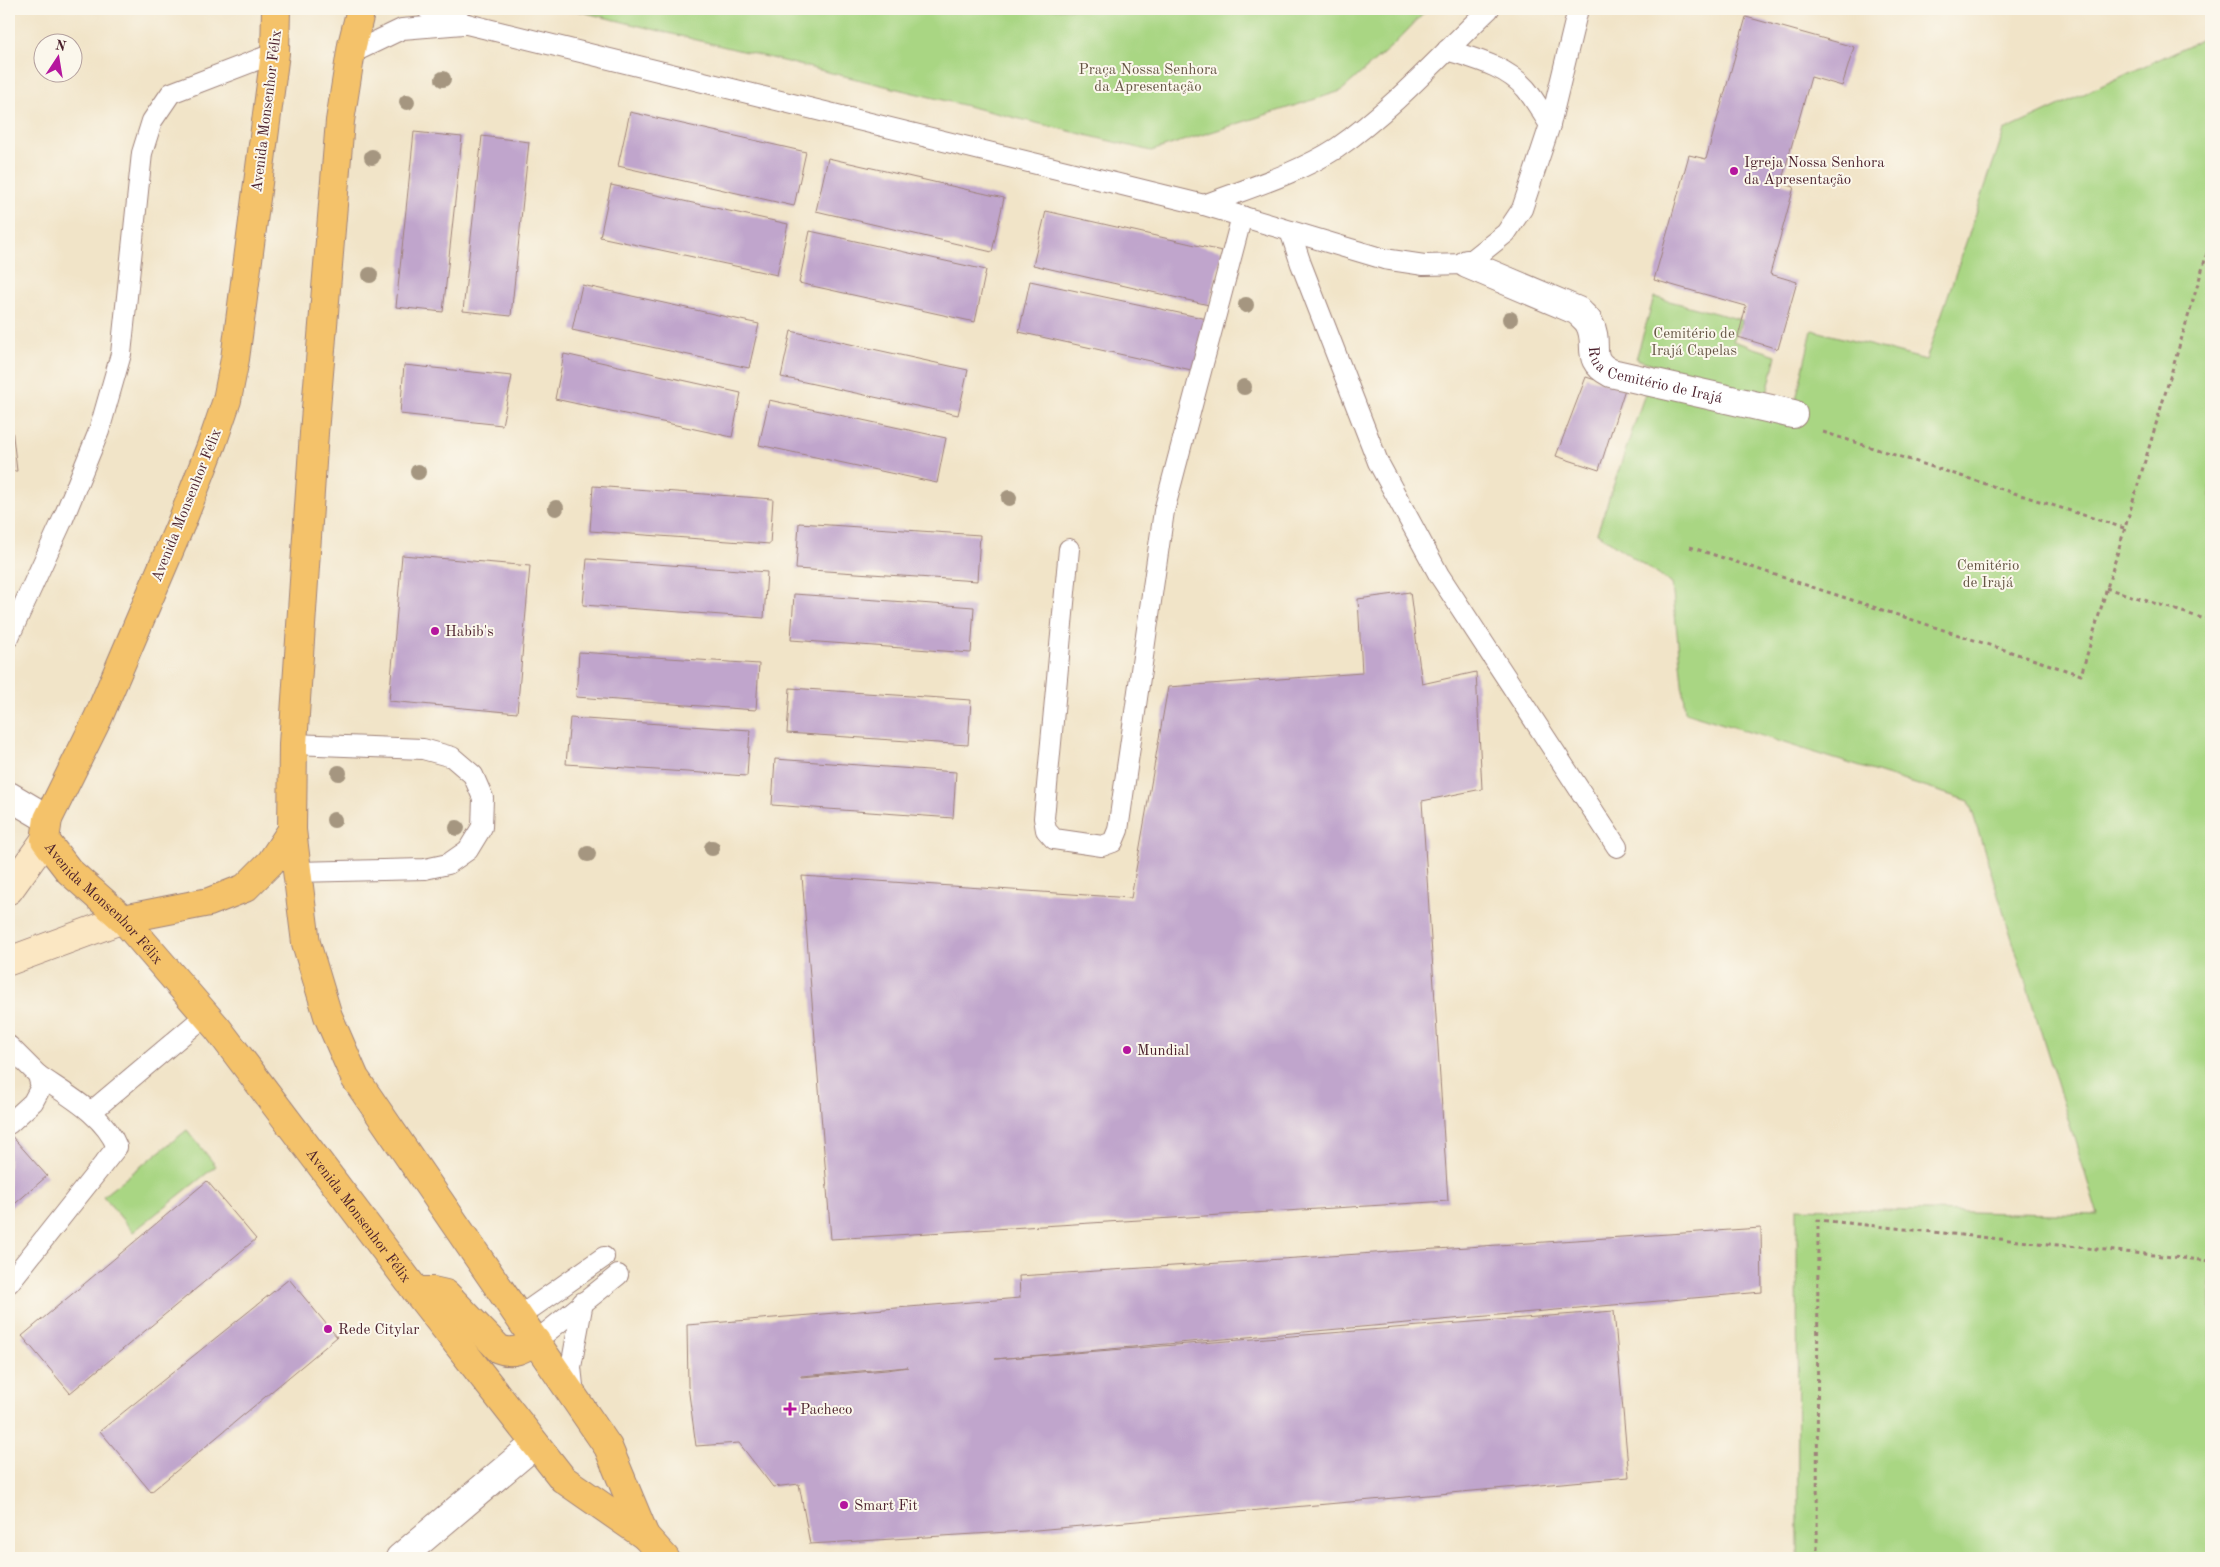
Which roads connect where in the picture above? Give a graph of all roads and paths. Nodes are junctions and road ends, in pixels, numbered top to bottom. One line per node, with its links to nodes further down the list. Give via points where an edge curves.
1 (276, 9): 9 (main road, Avenida Monsenhor Félix)
2 (361, 9): 8 (main road, Avenida Monsenhor Félix)
3 (427, 9): 6 (lane)
4 (1489, 9): 7 (lane)
5 (1578, 9): 10 (lane)
6 (467, 24): 8 (lane, via 402,29); 11 (lane)
7 (1447, 50): 10 (lane, via 1510,74 1526,89); 11 (lane, via 1381,113 1336,148 1290,173)
8 (352, 52): 23 (main road, Avenida Monsenhor Félix, via 339,131)
9 (275, 53): 22 (lane, via 171,93 152,121 142,153 121,354 99,431); 25 (main road, Avenida Monsenhor Félix, via 227,400 182,521 102,709)
10 (1550, 125): 15 (lane, via 1522,209 1506,233)
11 (1204, 205): 12 (lane)
12 (1242, 216): 13 (lane); 19 (lane, via 1164,510 1118,830 1113,842 1102,846 1054,839 1046,830 1044,818)
13 (1290, 231): 15 (lane, via 1384,259 1424,265); 27 (lane, via 1378,462 1439,575)
14 (2211, 240): 17 (path)
15 (1467, 264): 16 (street, Rua Cemitério de Irajá, via 1578,311 1589,323 1593,335 1594,360 1611,373)
16 (1793, 414): 17 (path, via 1816,430)
17 (2124, 528): 20 (path)
18 (1690, 547): 20 (path, via 2081,675)
19 (1069, 549)
20 (2106, 588): 21 (path)
21 (2211, 621)
22 (9, 637)
23 (293, 744): 26 (main road, Avenida Monsenhor Félix); 28 (lane, via 423,749 452,756 473,775 483,798 482,827 468,850 448,864 425,869)
24 (9, 796): 25 (street)
25 (46, 830): 29 (main road); 30 (main road, Avenida Monsenhor Félix, via 69,870)
26 (292, 830): 28 (main road, Avenida Monsenhor Félix); 30 (main road, via 271,862 245,888 209,902)
27 (1617, 847)
28 (296, 872): 43 (main road, Avenida Monsenhor Félix, via 306,943 328,1016 355,1078)
29 (9, 890)
30 (122, 919): 31 (main road); 32 (main road, Avenida Monsenhor Félix)
31 (9, 962)
32 (206, 1015): 35 (lane); 41 (main road, Avenida Monsenhor Félix)
33 (9, 1046): 34 (lane)
34 (38, 1074): 35 (lane); 36 (lane, via 41,1088 33,1102)
35 (91, 1112): 40 (lane, via 117,1147)
36 (9, 1124)
37 (604, 1257): 43 (lane)
38 (2211, 1261): 50 (path, via 1818,1220)
39 (618, 1276): 42 (lane)
40 (9, 1283)
41 (416, 1291): 44 (main road, via 446,1294 499,1349 508,1353); 46 (main road, Avenida Monsenhor Félix)
42 (583, 1302): 44 (lane); 45 (lane, via 571,1367)
43 (520, 1316): 44 (main road, Avenida Monsenhor Félix)
44 (536, 1341): 45 (main road, Avenida Monsenhor Félix)
45 (574, 1395): 47 (main road, Avenida Monsenhor Félix, via 608,1447)
46 (535, 1444): 47 (main road, Avenida Monsenhor Félix, via 563,1479); 48 (street)
47 (645, 1536): 49 (main road, Avenida Monsenhor Félix)
48 (400, 1558)
49 (665, 1558)
50 (1817, 1558)

